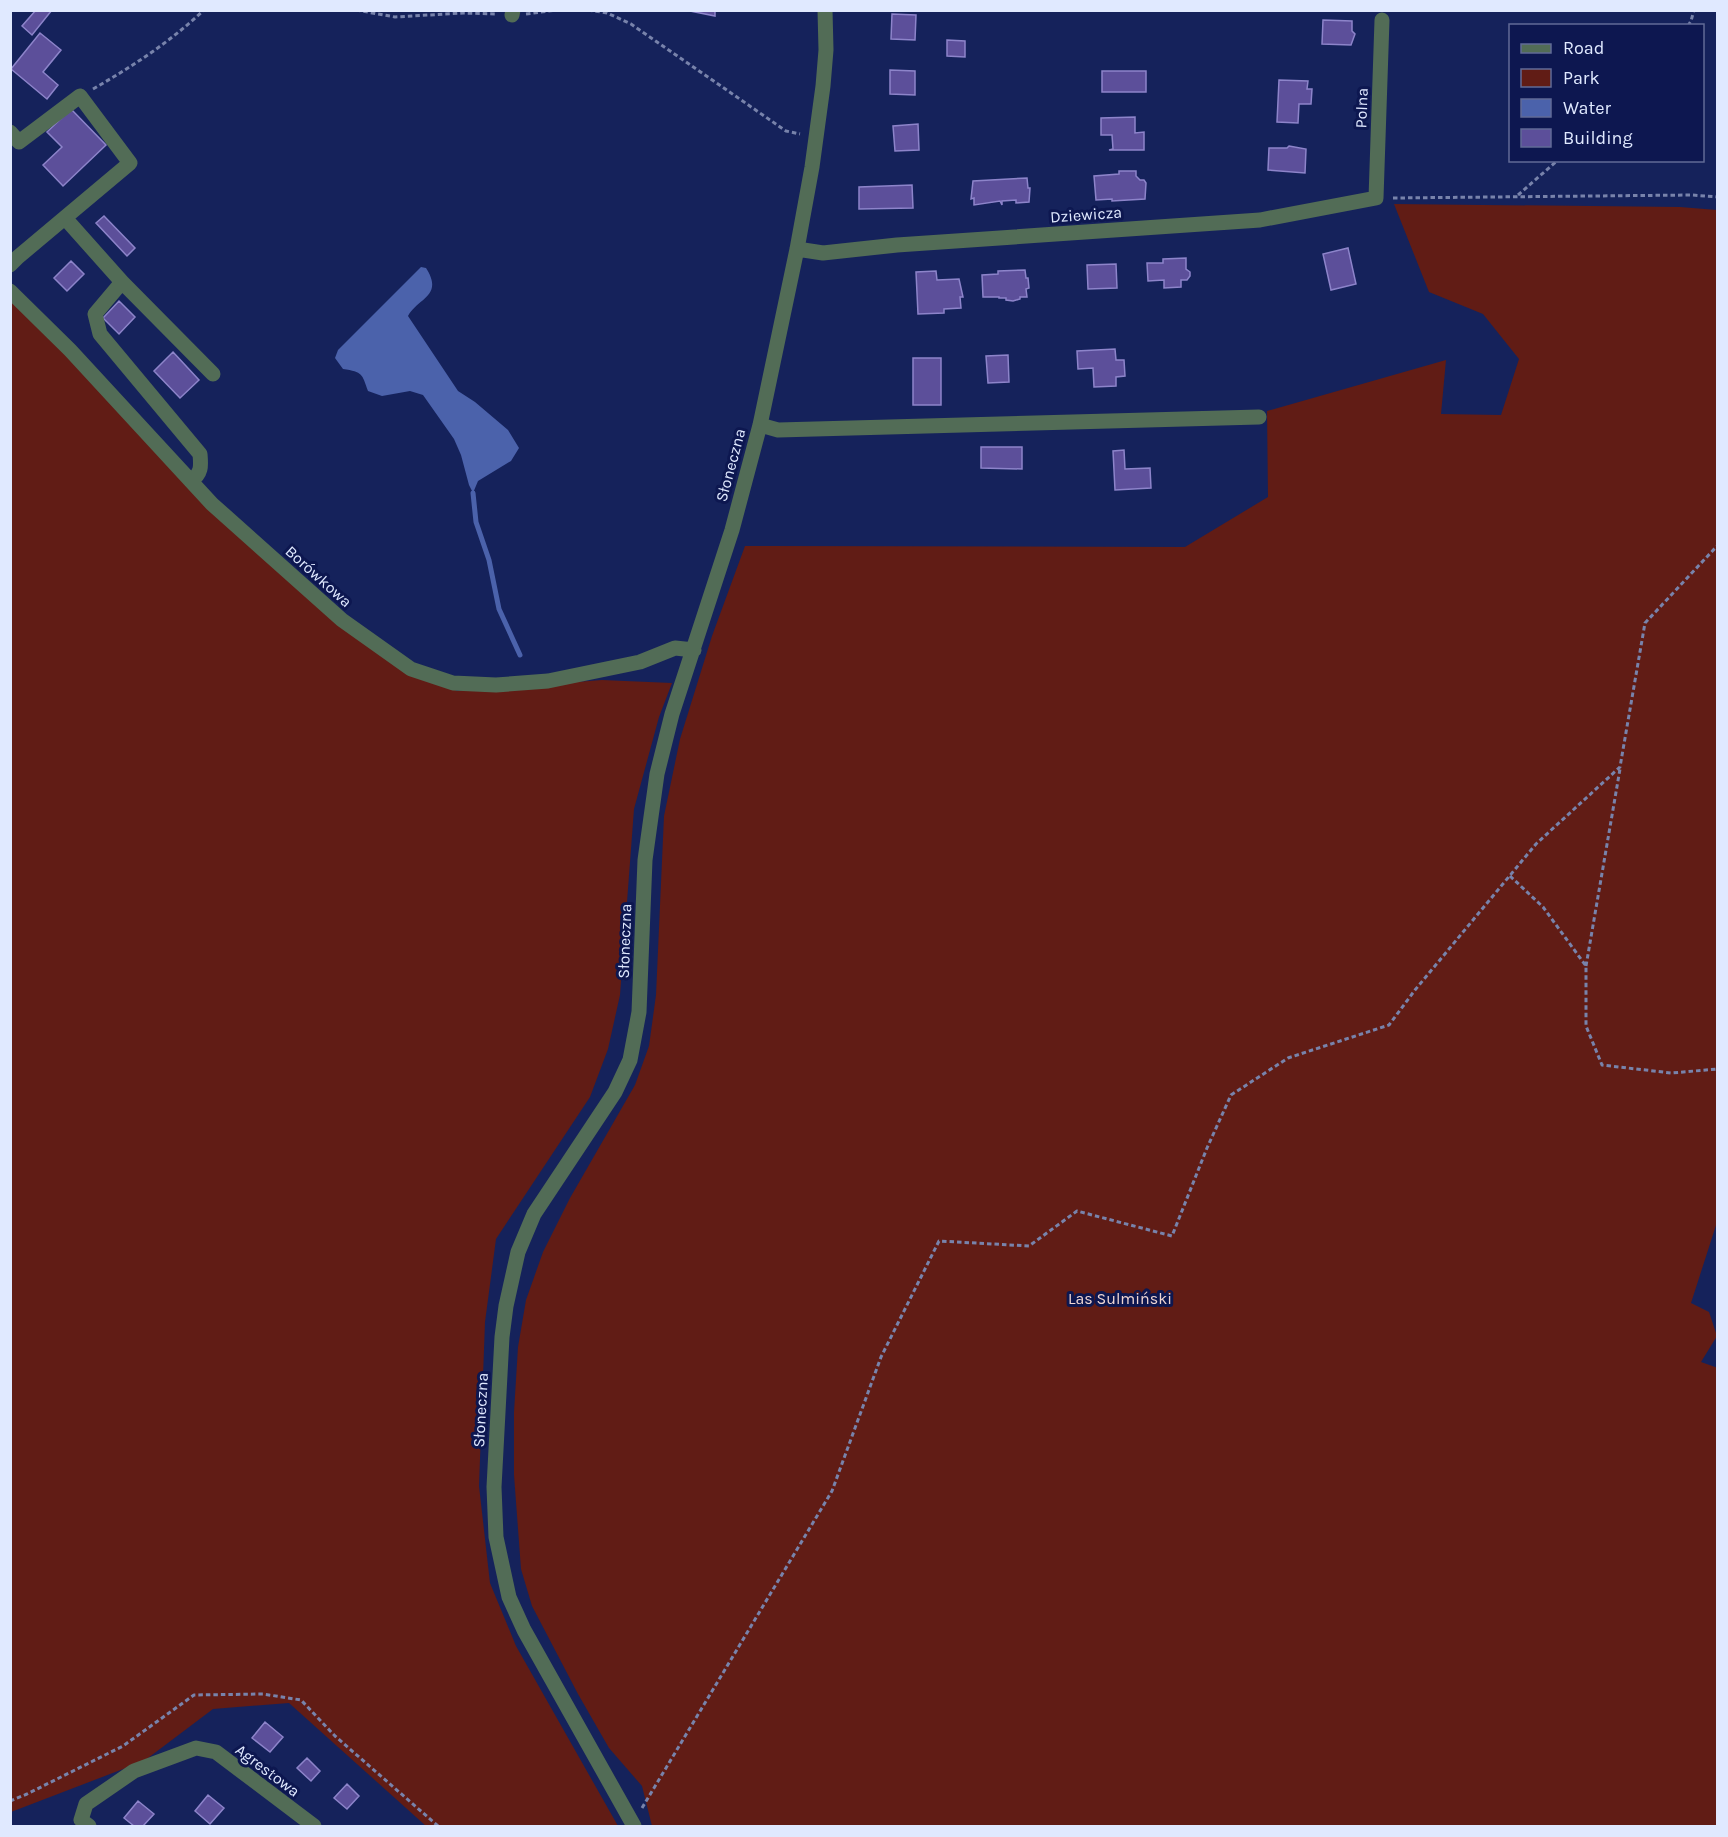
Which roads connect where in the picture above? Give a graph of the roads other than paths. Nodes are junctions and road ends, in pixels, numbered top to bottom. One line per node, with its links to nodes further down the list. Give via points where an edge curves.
1 (825, 10): 6 (street, Słoneczna, via 826,50 817,138)
2 (1383, 20): 4 (street, Polna)
3 (10, 132): 5 (street, via 19,142 80,96 130,163)
4 (1376, 198): 6 (street, Dziewicza, via 1260,220 823,253)
5 (64, 218): 7 (street); 8 (street)
6 (797, 249): 12 (street, Słoneczna)
7 (10, 265)
8 (122, 282): 10 (street); 13 (street, via 95,314 100,334 200,454 201,467)
9 (10, 291): 13 (street, Borówkowa)
10 (213, 374)
11 (1259, 417): 12 (street, via 778,430)
12 (760, 425): 14 (street, Słoneczna)
13 (191, 481): 14 (street, Borówkowa, via 342,620 411,669 453,683 496,685 548,681 640,662 675,648)
14 (694, 650): 16 (street, Słoneczna, via 657,774 645,860 634,1046 615,1092 534,1214 518,1252 506,1306 494,1487 496,1537 509,1597)
15 (85, 1823): 17 (street, Agrestowa, via 86,1804 134,1771 196,1748 216,1752)
16 (634, 1825)
17 (314, 1827)

